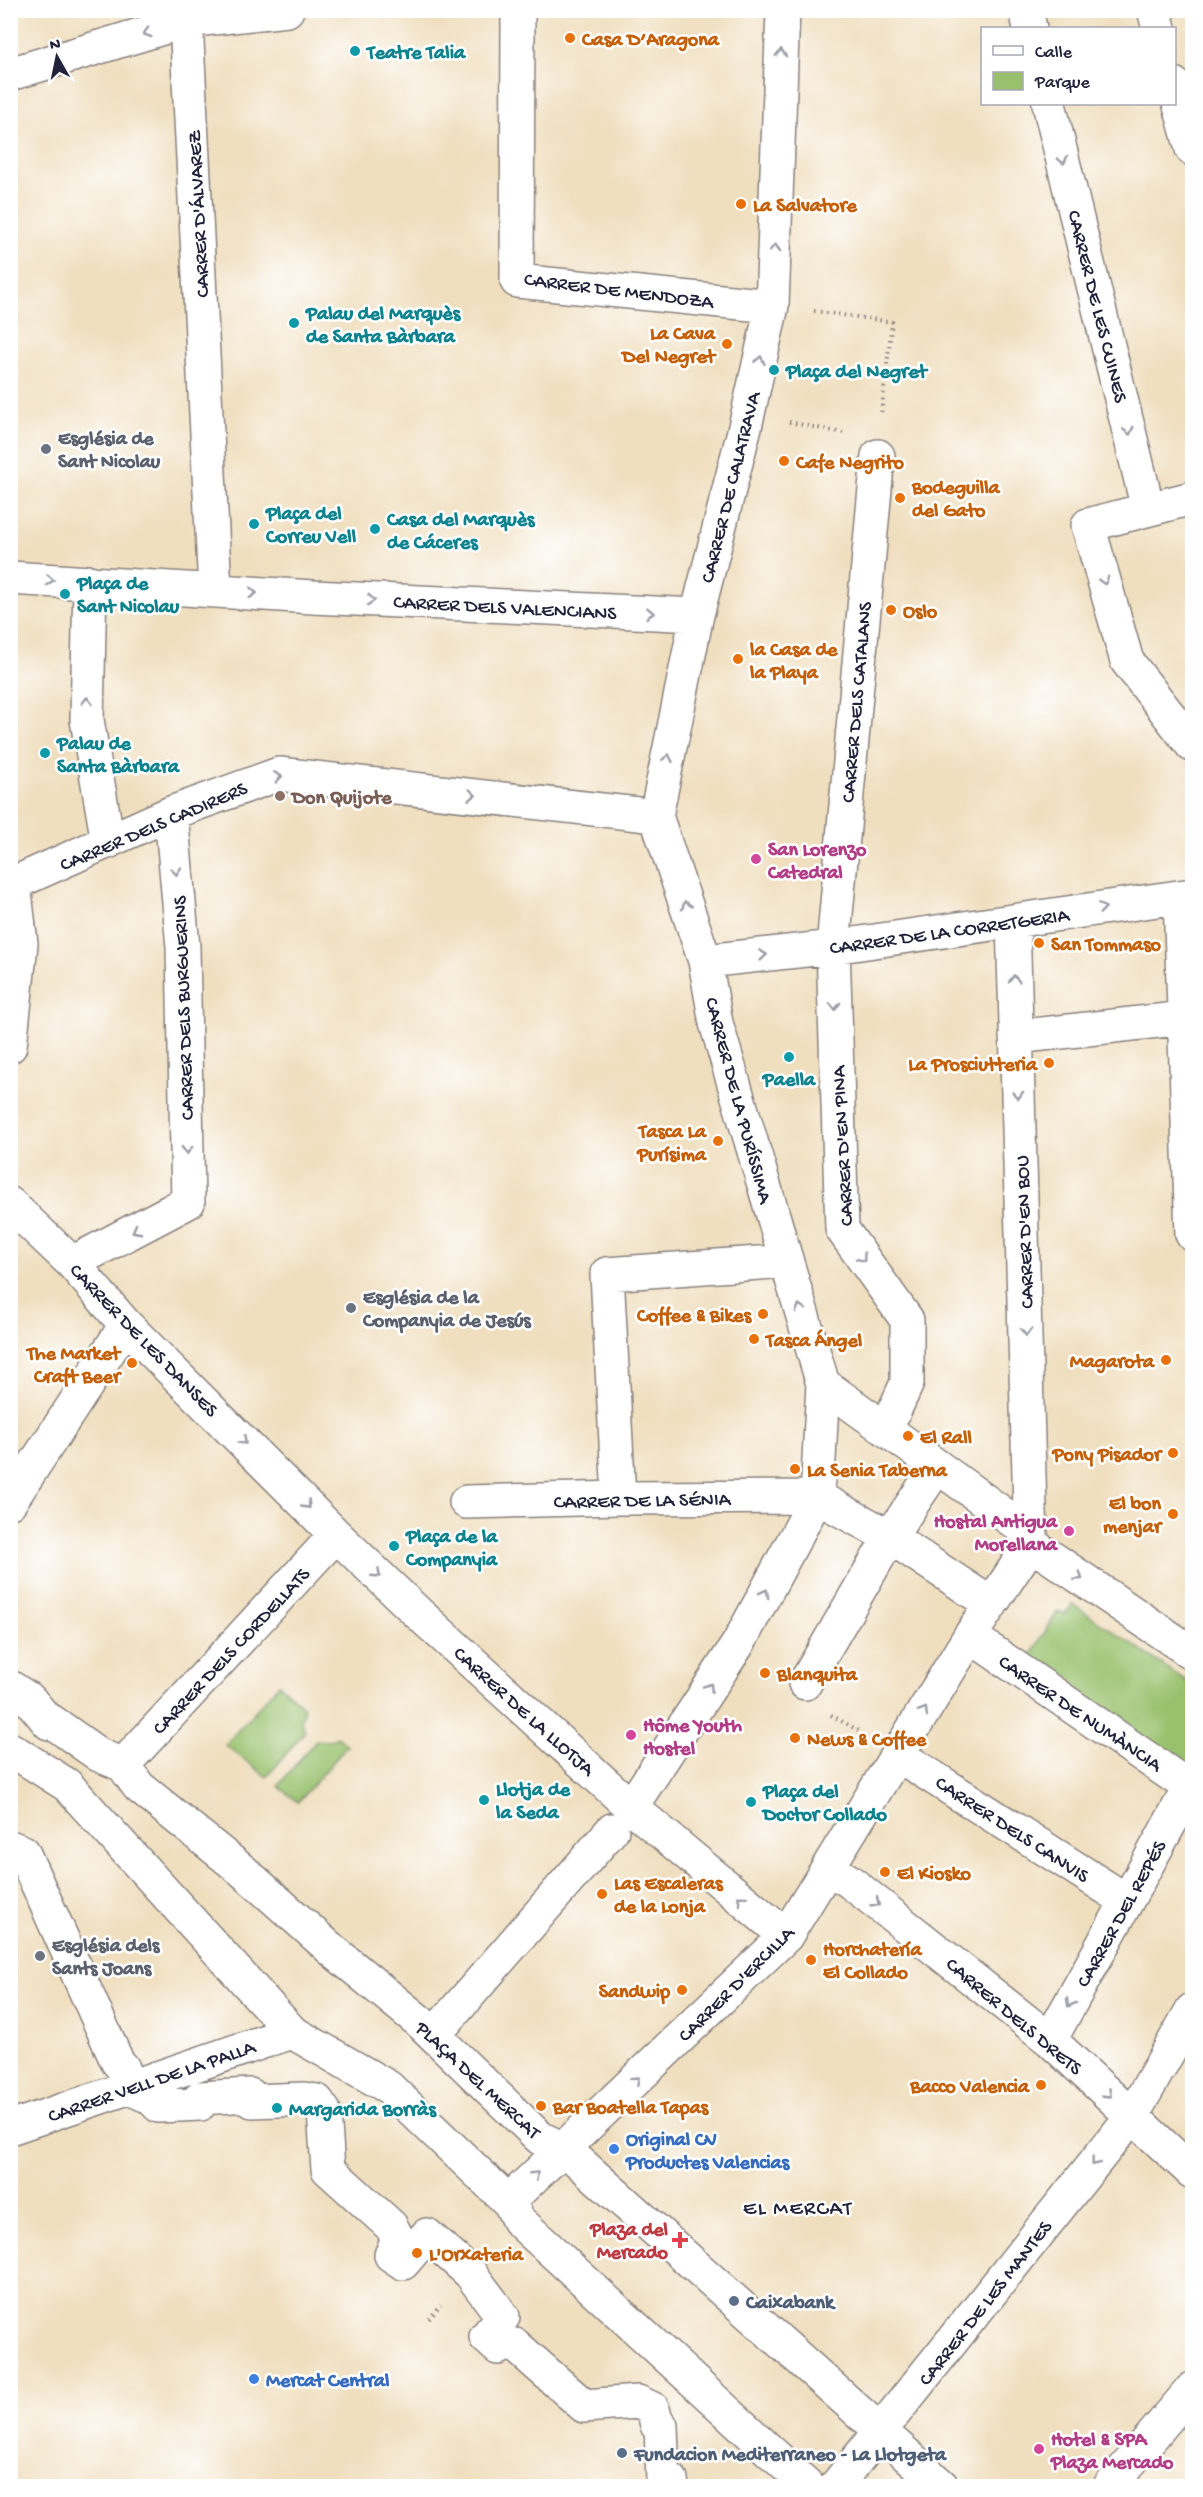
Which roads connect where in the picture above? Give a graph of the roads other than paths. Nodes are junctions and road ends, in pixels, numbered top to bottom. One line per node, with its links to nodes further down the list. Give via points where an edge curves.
1 (287, 10): 6 (street)
2 (518, 10): 13 (street, CARRER DE MENDOZA, via 517,280)
3 (783, 10): 13 (street, CARRER DE CALATRAVA, one-way to 3)
4 (1026, 10): 7 (street)
5 (1154, 10): 8 (street)
6 (186, 21): 9 (street, one-way to 9); 19 (street, CARRER D'ÁLVAREZ)
7 (1030, 27)
8 (1159, 27)
9 (10, 74)
10 (1176, 91): 12 (street)
11 (1049, 105): 16 (street, CARRER DE LES CUINES, one-way to 16)
12 (1192, 149)
13 (772, 306): 20 (street, CARRER DE CALATRAVA, one-way to 13)
14 (878, 448): 28 (street, CARRER DELS CATALANS)
15 (1192, 498): 16 (street)
16 (1149, 509): 21 (street, one-way to 21, via 1088,525 1126,661)
17 (10, 578): 18 (street, one-way to 18)
18 (90, 582): 19 (street); 24 (street, one-way to 18, via 87,720)
19 (215, 590): 20 (street, CARRER DELS VALENCIANS, one-way to 20)
20 (697, 615): 23 (street, CARRER DE CALATRAVA, one-way to 20)
21 (1192, 745)
22 (171, 813): 23 (street, CARRER DELS CADIRERS, one-way to 23, via 279,774); 24 (street, CARRER DELS CADIRERS); 37 (street, CARRER DELS BURGUERINS, one-way to 37, via 183,947 188,1202)
23 (656, 816): 29 (street, CARRER DE LA PURÍSSIMA, one-way to 23)
24 (108, 842): 25 (street, CARRER DELS CADIRERS)
25 (12, 885): 32 (street, via 21,944)
26 (1186, 896): 27 (street, CARRER DE LA CORRETGERIA, one-way to 26); 30 (street)
27 (1013, 921): 28 (street, CARRER DE LA CORRETGERIA); 31 (street, CARRER D'EN BOU, one-way to 27)
28 (833, 947): 29 (street, CARRER DE LA CORRETGERIA, one-way to 28); 40 (street, CARRER D'EN PINA, one-way to 40, via 842,1229 907,1320 907,1383)
29 (705, 961): 36 (street, CARRER DE LA PURÍSSIMA, via 716,1023)
30 (1185, 1018): 31 (street); 33 (street)
31 (1016, 1036): 48 (street, CARRER D'EN BOU, one-way to 48)
32 (10, 1047)
33 (1192, 1195): 35 (street)
34 (10, 1204): 37 (street, CARRER DE LES DANSES)
35 (1192, 1234)
36 (786, 1261): 39 (street, CARRER DE LA PURÍSSIMA, one-way to 36); 43 (street, via 607,1274)
37 (72, 1263): 38 (street, CARRER DE LES DANSES)
38 (126, 1324): 44 (street); 46 (street, CARRER DE LES DANSES, one-way to 46)
39 (823, 1384): 40 (street); 42 (street, CARRER DE LA PURÍSSIMA)
40 (886, 1429): 41 (street)
41 (937, 1467): 47 (street); 48 (street)
42 (817, 1497): 43 (street, CARRER DE LA SÉNIA); 47 (street); 58 (street, one-way to 42, via 738,1644)
43 (619, 1498): 45 (street, CARRER DE LA SÉNIA)
44 (10, 1502)
45 (466, 1502)
46 (336, 1535): 56 (street, CARRER DELS CORDELLATS); 58 (street, CARRER DE LA LLOTJA, one-way to 58)
47 (890, 1537): 49 (street); 52 (street)
48 (1031, 1539): 49 (street, CARRER D'ERCILLA); 51 (street, one-way to 51)
49 (991, 1604): 50 (street, CARRER D'ERCILLA)
50 (970, 1636): 55 (street, CARRER D'ERCILLA, one-way to 50); 57 (street, CARRER DE NUMÀNCIA)
51 (1192, 1653)
52 (805, 1683)
53 (10, 1687): 56 (street, PLAÇA DEL MERCAT, via 30,1700 49,1723 99,1755)
54 (10, 1749): 64 (street, via 67,1785)
55 (898, 1755): 60 (street, CARRER D'ERCILLA); 61 (street, CARRER DELS CANVIS)
56 (123, 1765): 65 (street, PLAÇA DEL MERCAT, via 139,1787)
57 (1191, 1788): 61 (street, CARRER DEL REPÉS)
58 (622, 1819): 62 (street, one-way to 58); 65 (street)
59 (10, 1847): 67 (street, via 23,1851)
60 (829, 1869): 62 (street, CARRER D'ERCILLA); 66 (street, CARRER DELS DRETS, one-way to 66)
61 (1127, 1901): 66 (street, CARRER DEL REPÉS, one-way to 66)
62 (786, 1936): 70 (street, CARRER D'ERCILLA, one-way to 62)
63 (1192, 2010): 68 (street, CARRER DE LES MANTES)
64 (292, 2032): 67 (street, CARRER VELL DE LA PALLA); 72 (street, via 388,2087)
65 (434, 2035): 70 (street, PLAÇA DEL MERCAT, via 540,2138)
66 (1050, 2040): 68 (street, CARRER DELS DRETS, one-way to 68)
67 (129, 2088): 69 (street, CARRER VELL DE LA PALLA); 75 (street, via 150,2097 159,2106 200,2104 200,2098 250,2095 252,2101 317,2101 324,2111 328,2169 391,2226 398,2240 391,2255 403,2263 427,2235 470,2273 503,2317 486,2337 498,2348 515,2344 584,2406 638,2402 653,2409 660,2426 663,2480 672,2480)
68 (1132, 2116): 71 (street, CARRER DELS DRETS); 74 (street, CARRER DE LES MANTES, one-way to 74)
69 (10, 2128)
70 (562, 2149): 72 (street, CARRER D'ERCILLA, one-way to 70); 74 (street, PLAÇA DEL MERCAT)
71 (1192, 2172)
72 (510, 2203): 76 (street, via 518,2220)
73 (1192, 2389): 79 (street)
74 (880, 2433): 77 (street, CARRER DE LES MANTES); 78 (street, PLAÇA DEL MERCAT)
75 (672, 2487)
76 (808, 2487)
77 (836, 2487)
78 (942, 2487)
79 (1110, 2487)

